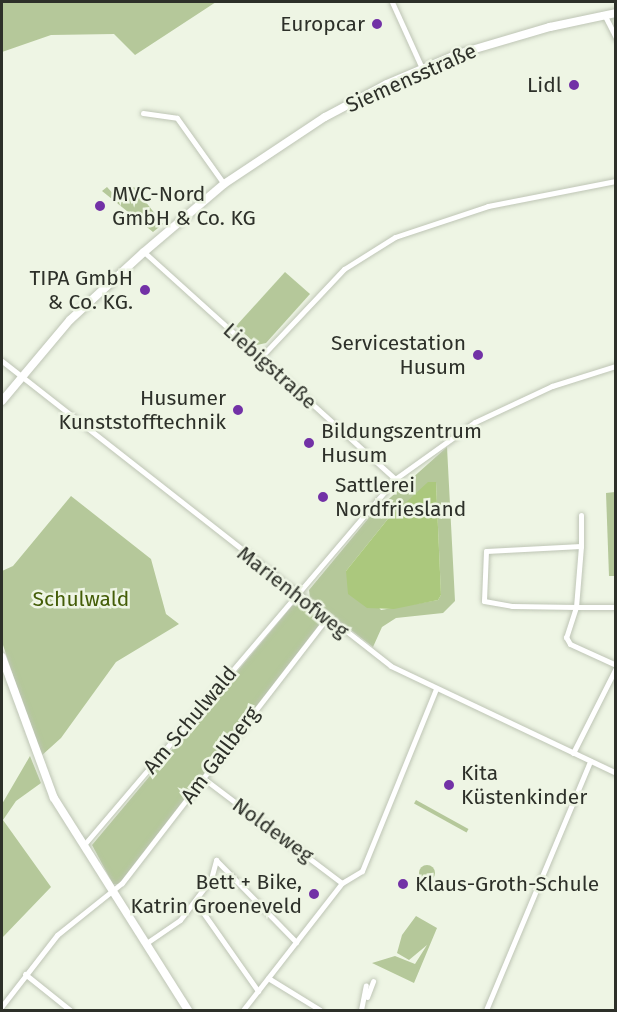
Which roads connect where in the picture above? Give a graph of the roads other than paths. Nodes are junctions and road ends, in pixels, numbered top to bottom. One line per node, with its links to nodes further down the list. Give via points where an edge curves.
1 (392, 2): 5 (street)
2 (615, 13): 3 (street, Siemensstraße)
3 (605, 15): 4 (street); 5 (street, Siemensstraße, via 501,40)
4 (615, 38)
5 (422, 68): 8 (street, Siemensstraße, via 325,117)
6 (143, 113): 8 (street, via 177,118)
7 (615, 181): 10 (street, via 488,206 395,237 344,269)
8 (224, 184): 9 (street, Siemensstraße)
9 (144, 252): 10 (street, Liebigstraße); 13 (street, Siemensstraße, via 70,320)
10 (261, 357): 15 (street, Liebigstraße)
11 (2, 361): 13 (street, Marienhofweg)
12 (615, 366): 15 (street, Am Schulwald, via 552,386 475,422)
13 (24, 378): 14 (street, Siemensstraße); 18 (street, Marienhofweg)
14 (2, 401)
15 (395, 479): 18 (street, Am Schulwald)
16 (581, 515): 17 (street)
17 (581, 546): 19 (street); 19 (street, via 486,551 484,560 484,602)
18 (297, 594): 21 (street, Marienhofweg); 29 (street, Am Schulwald)
19 (576, 607): 20 (street); 23 (street, via 566,637 570,644)
20 (615, 607)
21 (327, 618): 24 (street, Marienhofweg, via 390,666); 28 (street, Am Gallberg)
22 (2, 657): 29 (street, via 34,753)
23 (615, 667): 25 (street)
24 (436, 689): 25 (street, Marienhofweg); 30 (street, via 366,864 358,876)
25 (573, 753): 26 (street, Marienhofweg)
26 (590, 761): 27 (street, Marienhofweg); 47 (street)
27 (615, 773)
28 (202, 778): 30 (street, Noldeweg); 31 (street, Am Gallberg)
29 (82, 846): 31 (street)
30 (342, 883): 33 (street)
31 (112, 891): 34 (street); 35 (street, Am Gallberg, via 67,926)
32 (195, 901): 33 (street, via 211,879 216,860); 34 (street, via 180,920); 39 (street)
33 (296, 942): 36 (street)
34 (145, 944): 43 (street)
35 (25, 974): 41 (street, Am Gallberg); 42 (street)
36 (268, 978): 39 (street); 45 (street)
37 (373, 981): 40 (street)
38 (366, 985): 40 (street)
39 (258, 991): 44 (street)
40 (366, 998): 46 (street)
41 (2, 1006)
42 (70, 1011)
43 (188, 1011)
44 (243, 1011)
45 (320, 1011)
46 (361, 1011)
47 (486, 1011)

